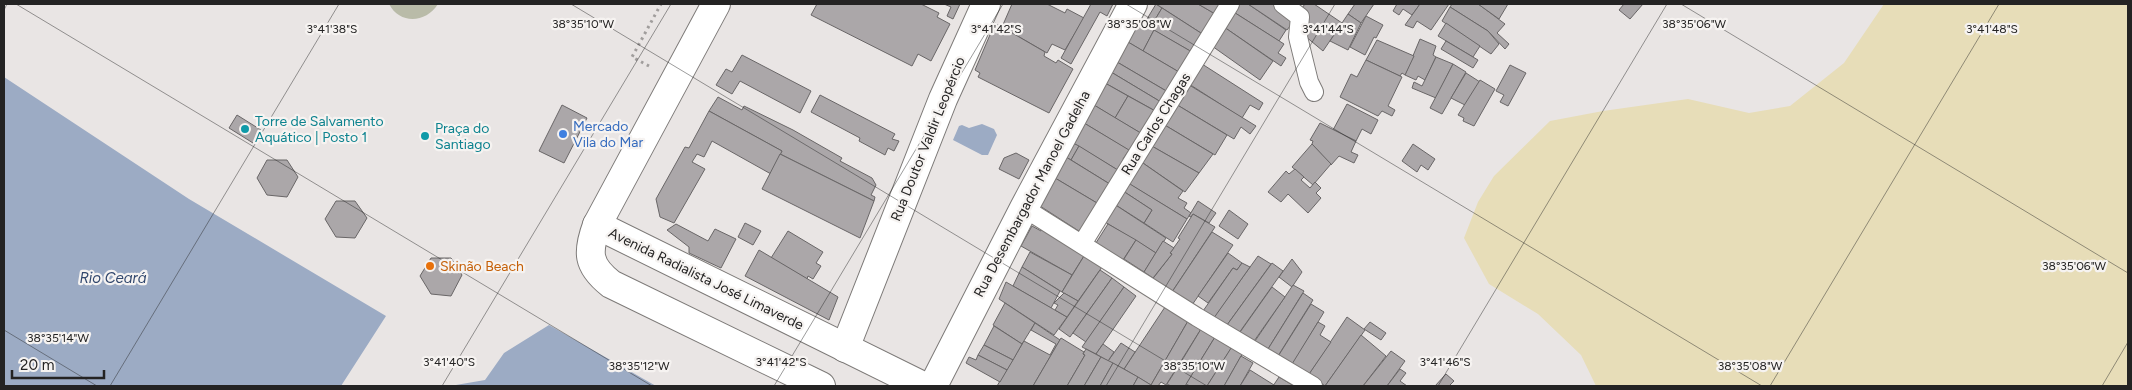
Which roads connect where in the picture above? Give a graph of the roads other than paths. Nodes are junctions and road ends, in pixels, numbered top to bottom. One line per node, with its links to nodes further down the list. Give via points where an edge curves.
1 (716, 4): 8 (main road)
2 (986, 4): 10 (main road, Rua Doutor Valdir Leopércio, via 943,99)
3 (1133, 4): 7 (main road, Rua Desembargador Manoel Gadelha)
4 (1230, 4): 9 (lane, Rua Carlos Chagas)
5 (1283, 4): 6 (lane, via 1300,18 1298,37)
6 (1314, 92)
7 (1024, 208): 9 (lane); 13 (main road, Rua Desembargador Manoel Gadelha)
8 (597, 225): 10 (main road, Avenida Radialista José Limaverde); 11 (main road, Avenida Radialista José Limaverde, via 589,245 592,261 598,274 611,284)
9 (1082, 244): 14 (lane, via 1197,318)
10 (844, 348): 12 (main road, Avenida Radialista José Limaverde)
11 (821, 386)
12 (923, 386)
13 (933, 386)
14 (1313, 386)

